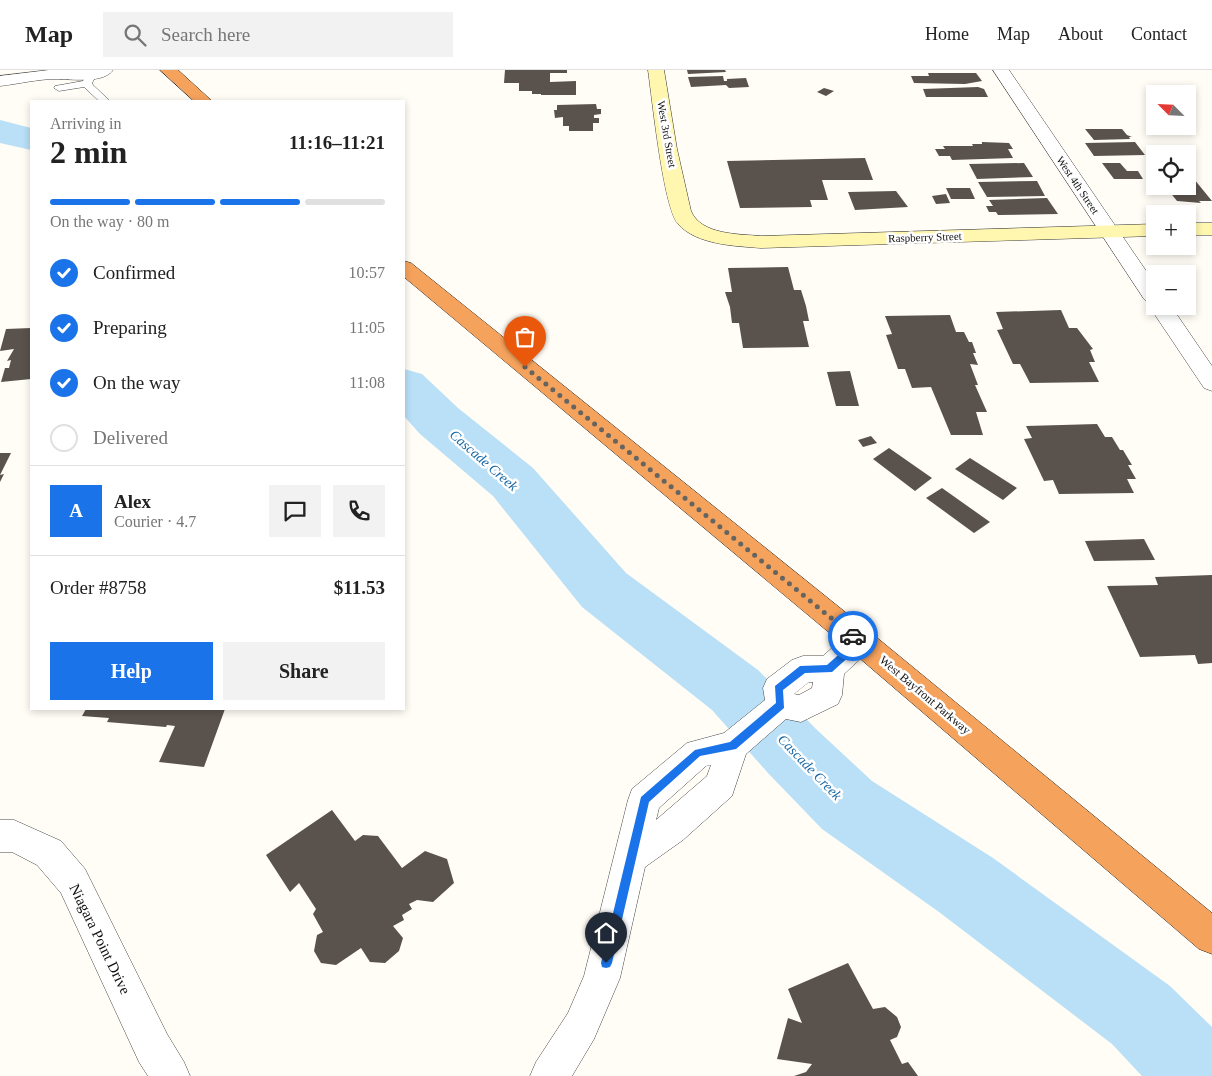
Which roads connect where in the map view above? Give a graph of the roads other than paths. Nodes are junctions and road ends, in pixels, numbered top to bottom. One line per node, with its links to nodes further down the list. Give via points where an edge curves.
1 (168, 70): 9 (highway)
2 (656, 70): 10 (street, West 3rd Street, via 678,198 684,219)
3 (1002, 70): 13 (street, West 4th Street)
4 (95, 76): 5 (street); 8 (lane, via 89,87)
5 (58, 77): 6 (street); 7 (lane)
6 (0, 81)
7 (56, 100)
8 (104, 100)
9 (203, 100)
10 (697, 228): 13 (street, Raspberry Street, via 722,237 761,242)
11 (1196, 229): 12 (street)
12 (1212, 229)
13 (1108, 230): 14 (street, Raspberry Street); 16 (street, West 4th Street)
14 (1146, 230)
15 (405, 268): 19 (highway, West Bayfront Parkway)
16 (1146, 286)
17 (1166, 315): 18 (street)
18 (1212, 382)
19 (860, 641): 21 (highway, West Bayfront Parkway); 23 (street, via 829,669 827,695 800,709 781,705 732,746 721,784 671,829 631,857 602,978 581,1026)
20 (0, 836): 22 (street, Niagara Point Drive, via 14,836 49,853 73,881 152,1048)
21 (1212, 936)
22 (170, 1076)
23 (550, 1076)

